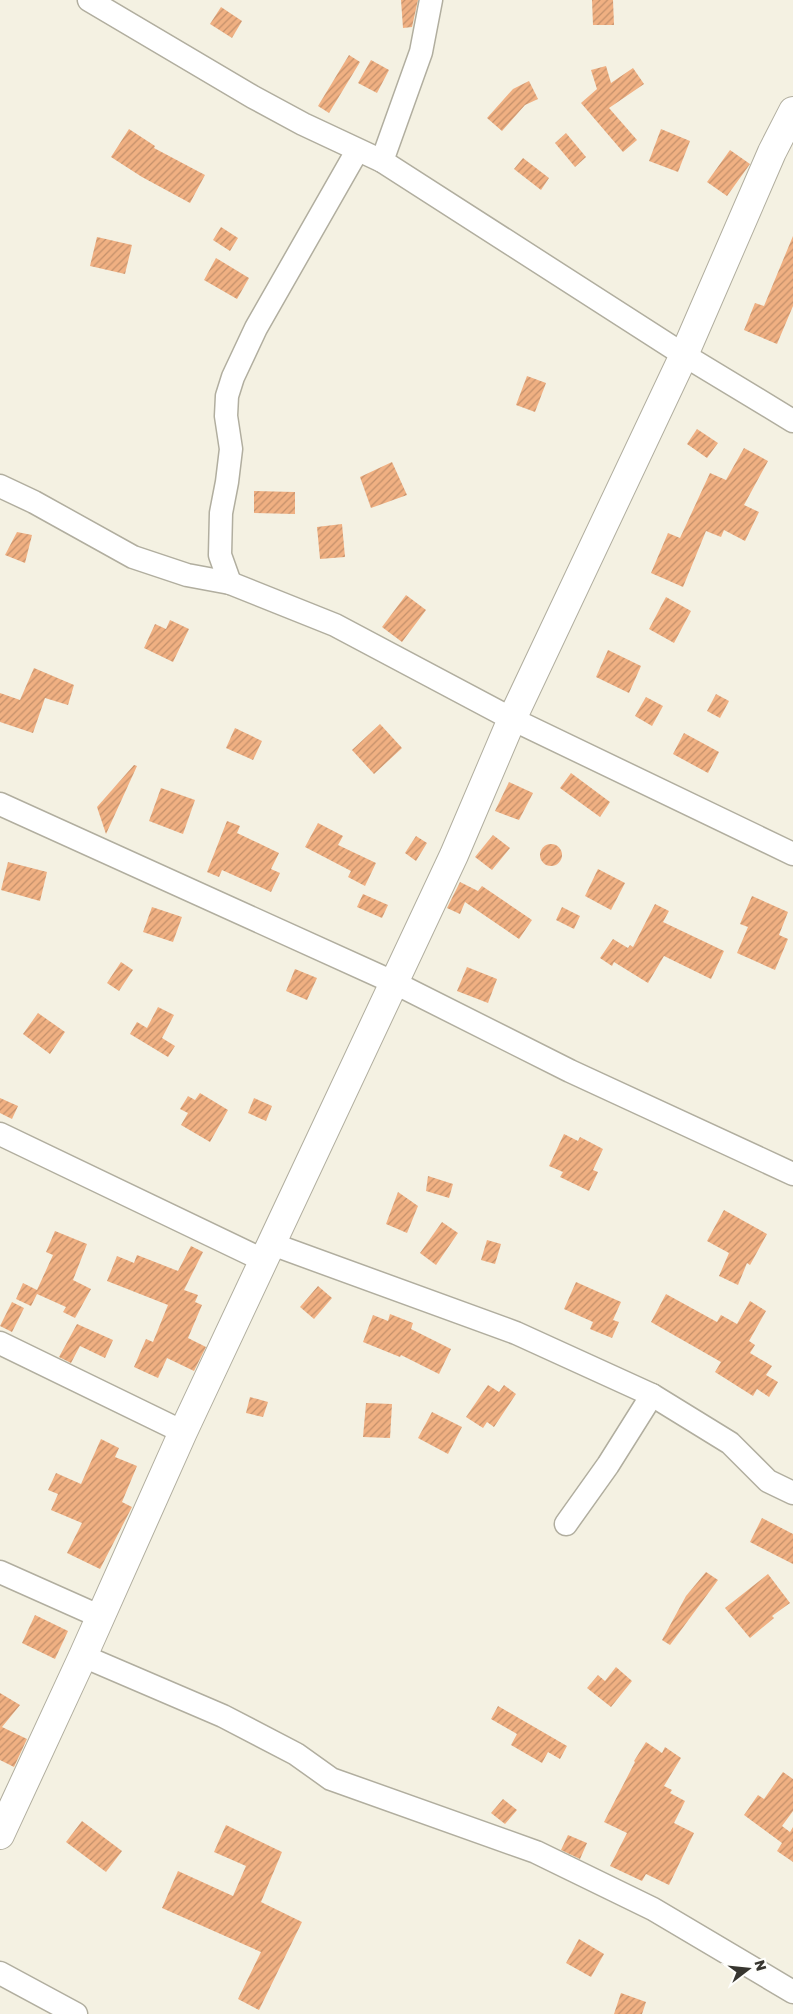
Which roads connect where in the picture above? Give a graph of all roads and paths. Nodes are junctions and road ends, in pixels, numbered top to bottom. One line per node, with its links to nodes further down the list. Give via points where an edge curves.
1 (89, 0): 4 (street, via 253,97)
2 (431, 0): 5 (street, via 421,52)
3 (793, 111): 6 (main road)
4 (358, 151): 5 (street); 9 (street, via 256,328 227,396 226,416 231,449 220,513 220,555)
5 (382, 161): 6 (street)
6 (684, 355): 7 (street); 10 (main road)
7 (793, 421)
8 (0, 486): 9 (street, via 133,557 187,575)
9 (230, 582): 10 (street, via 335,625)
10 (512, 719): 12 (street); 13 (main road)
11 (0, 804): 13 (street)
12 (793, 854)
13 (395, 983): 15 (street, via 570,1071); 16 (main road)
14 (0, 1134): 16 (street)
15 (793, 1174)
16 (268, 1252): 18 (street, via 516,1333); 19 (main road)
17 (0, 1343): 19 (street)
18 (652, 1395): 20 (street, via 730,1443 768,1481); 21 (street)
19 (183, 1432): 23 (main road)
20 (793, 1493)
21 (566, 1524)
22 (0, 1572): 23 (street)
23 (101, 1617): 24 (main road)
24 (83, 1656): 25 (main road); 27 (street, via 223,1716 296,1754 331,1779 536,1852 653,1909)
25 (0, 1835)
26 (0, 1973): 28 (street)
27 (793, 1992)
28 (76, 2014)

